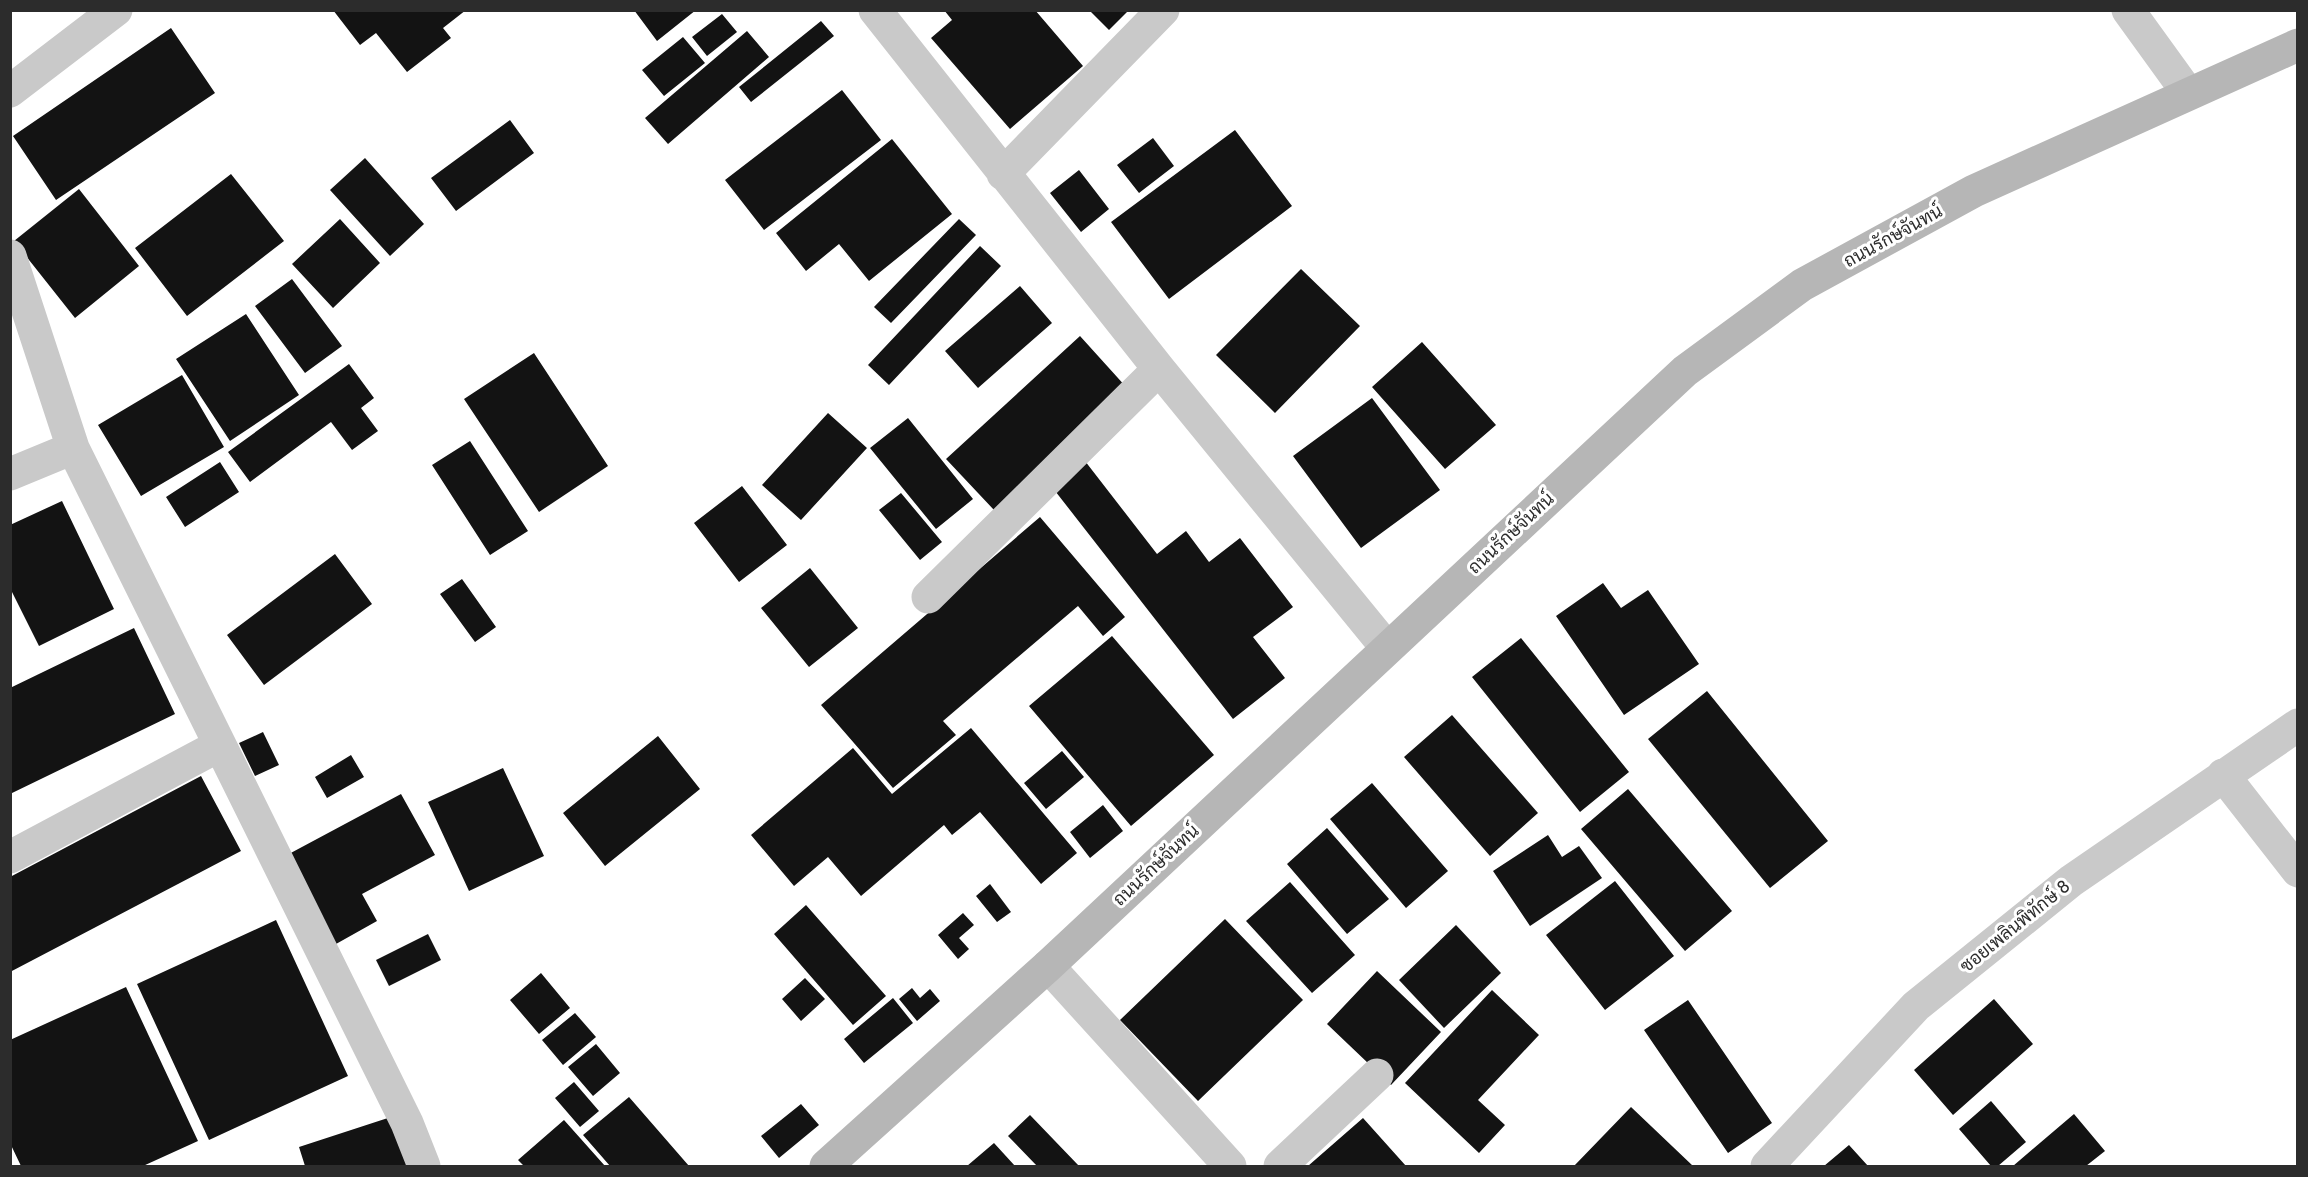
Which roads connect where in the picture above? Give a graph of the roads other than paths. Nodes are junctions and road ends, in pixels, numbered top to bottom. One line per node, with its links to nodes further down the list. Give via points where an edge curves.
1 (116, 10): 6 (street)
2 (875, 10): 8 (street)
3 (1163, 10): 8 (street)
4 (2128, 10): 7 (street)
5 (2298, 45): 7 (main road, ถนนรักษ์จันทน์)
6 (10, 91)
7 (2188, 93): 14 (main road, ถนนรักษ์จันทน์, via 1974,191 1802,285 1685,371)
8 (1003, 174): 10 (street)
9 (14, 277): 11 (street)
10 (1159, 369): 13 (street); 14 (street)
11 (73, 448): 12 (street); 16 (street)
12 (10, 474)
13 (928, 597)
14 (1387, 648): 20 (main road, ถนนรักษ์จันทน์)
15 (2298, 725): 17 (street, ซอยเพลินพิทักษ์ 8)
16 (220, 745): 18 (street); 22 (street, via 407,1123)
17 (2223, 775): 19 (street); 26 (street, ซอยเพลินพิทักษ์ 8, via 2071,881 1916,1006)
18 (10, 857)
19 (2298, 871)
20 (1048, 966): 23 (main road, ถนนรักษ์จันทน์); 24 (street)
21 (1377, 1076): 25 (street)
22 (424, 1167)
23 (826, 1167)
24 (1230, 1167)
25 (1280, 1167)
26 (1767, 1167)

